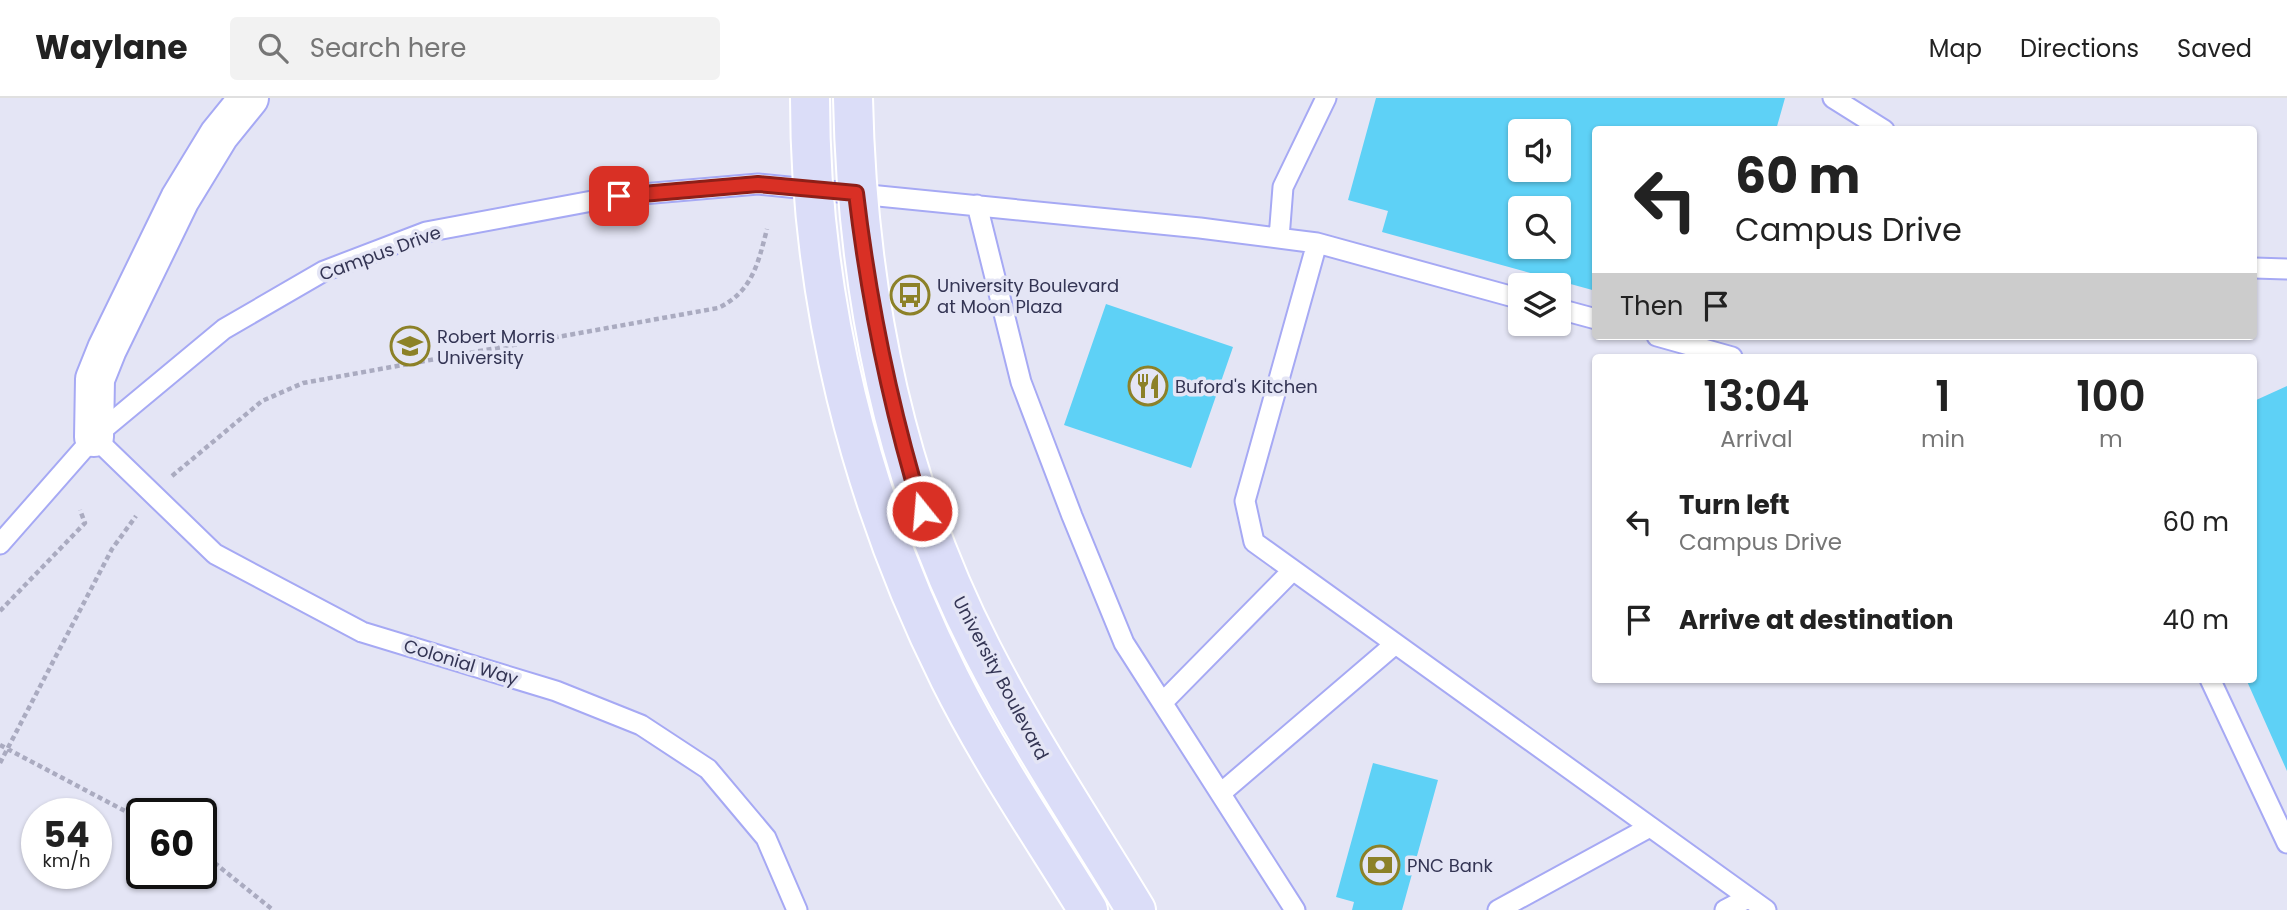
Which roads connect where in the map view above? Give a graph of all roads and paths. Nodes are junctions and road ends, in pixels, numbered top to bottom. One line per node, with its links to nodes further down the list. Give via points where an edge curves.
1 (249, 98): 20 (street, via 219,135 180,199 107,349 95,379)
2 (810, 98): 7 (main road)
3 (853, 98): 8 (main road, University Boulevard)
4 (1326, 98): 11 (lane, via 1283,187)
5 (1833, 98): 6 (lane)
6 (1878, 126)
7 (814, 189): 8 (lane, Campus Drive); 20 (lane, Campus Drive, via 758,184 619,196 426,232 324,271 224,329); 40 (main road, via 827,303 843,383 884,530 950,679)
8 (856, 193): 9 (lane, Campus Drive); 41 (main road, University Boulevard, via 882,366 922,511 982,649 1018,717)
9 (977, 205): 11 (lane, Campus Drive); 28 (lane, via 1021,382 1125,643)
10 (767, 229): 21 (path, via 751,281 736,298 718,308 303,383 262,401 239,418)
11 (1279, 238): 12 (lane, Campus Drive)
12 (1317, 243): 15 (lane, Campus Drive); 24 (lane, via 1245,501 1254,542)
13 (2257, 268): 14 (lane)
14 (2287, 269)
15 (1508, 295)
16 (1571, 312): 17 (lane)
17 (1592, 318)
18 (1671, 340): 19 (lane)
19 (1721, 354)
20 (94, 437): 21 (lane, Colonial Way); 23 (lane, Campus Drive)
21 (153, 495): 30 (path, via 112,549); 39 (lane, Colonial Way, via 215,554 362,632 556,691 641,725 708,769 766,838)
22 (80, 510): 25 (path, via 85,523)
23 (0, 544)
24 (1292, 571): 26 (lane); 28 (lane)
25 (0, 611)
26 (1394, 645): 32 (lane); 34 (lane)
27 (2212, 683): 35 (lane)
28 (1163, 702): 32 (lane)
29 (0, 744): 30 (path)
30 (8, 748): 31 (path); 33 (path)
31 (0, 763)
32 (1221, 793): 42 (lane)
33 (126, 811)
34 (1650, 827): 37 (lane); 43 (lane)
35 (2287, 843)
36 (217, 865): 38 (path)
37 (1748, 898): 44 (lane); 45 (lane)
38 (273, 910)
39 (797, 910)
40 (1088, 910)
41 (1136, 910)
42 (1295, 910)
43 (1498, 910)
44 (1725, 910)
45 (1766, 910)

